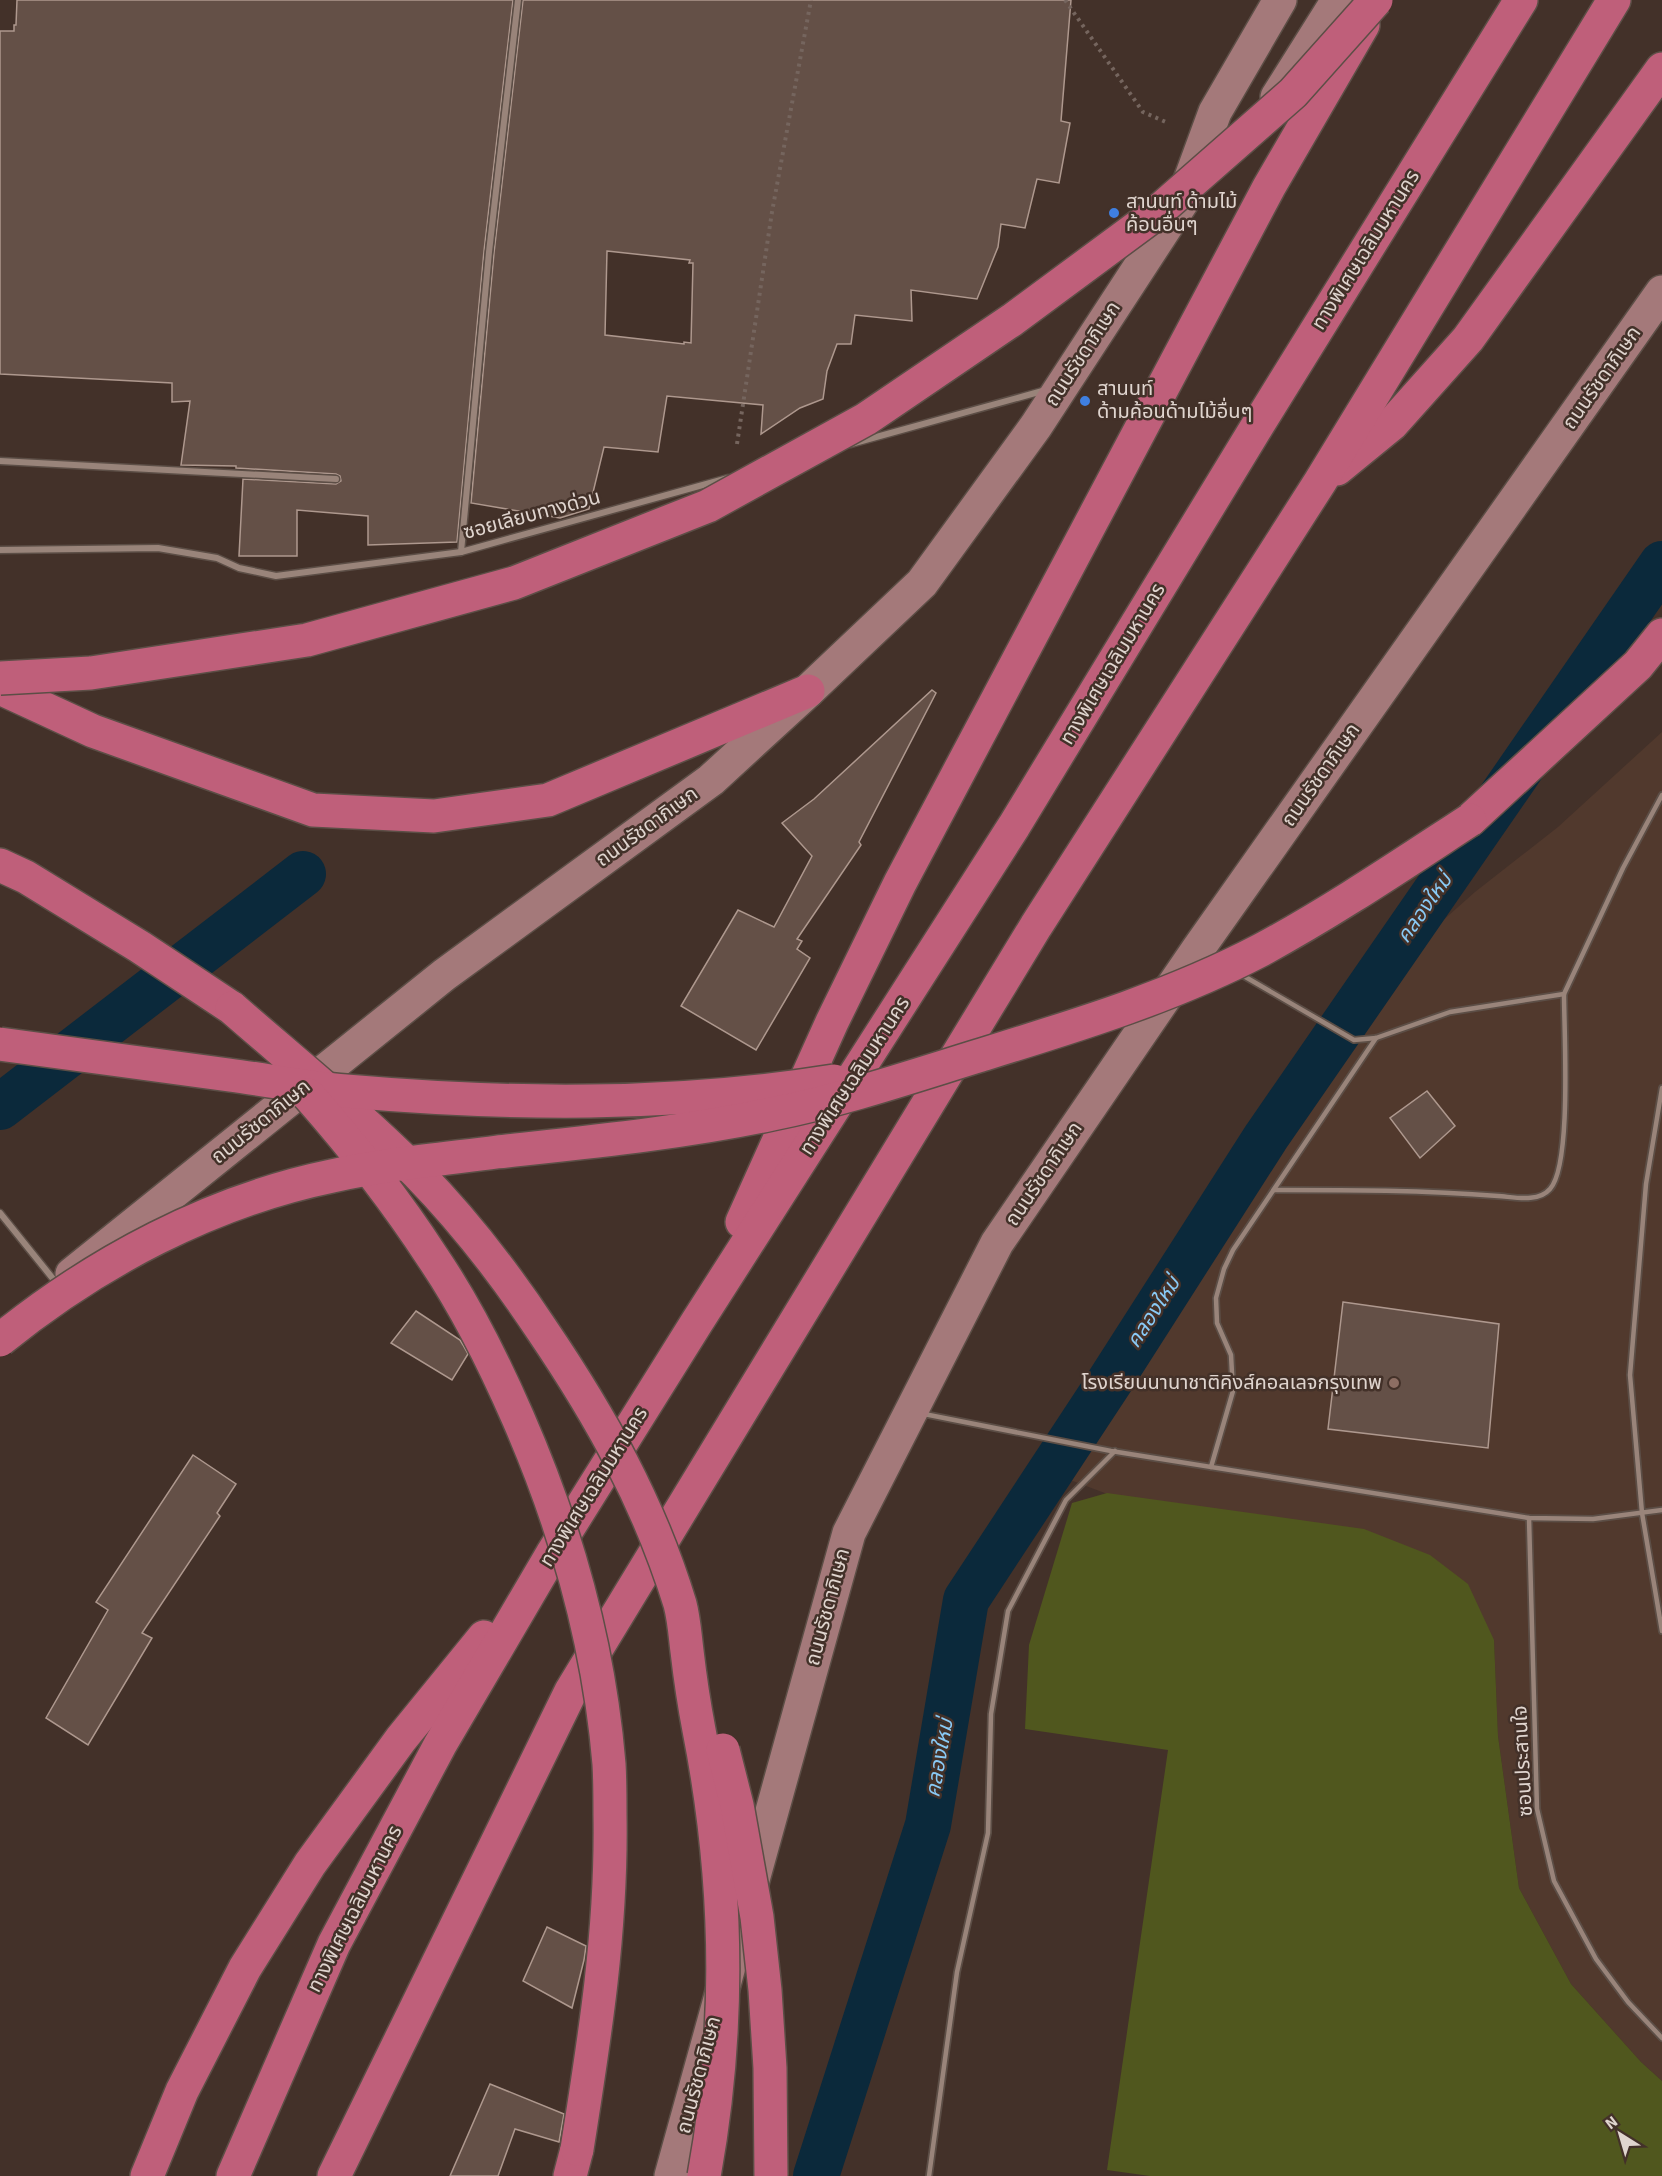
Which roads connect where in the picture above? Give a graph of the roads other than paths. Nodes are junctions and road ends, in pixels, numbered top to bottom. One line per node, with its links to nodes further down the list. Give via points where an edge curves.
1 (518, 0): 19 (street)
2 (1280, 0): 8 (main road, ถนนรัชดาภิเษก, via 1215,112)
3 (1338, 0): 8 (main road, ถนนรัชดาภิเษก, via 1249,143)
4 (1377, 0): 22 (highway, bridge, via 1293,93 1154,215 1012,320 866,419 708,506 514,583 307,640 91,673); 38 (highway, via 1269,187 900,883 832,1022)
5 (1521, 0): 38 (highway, ทางพิเศษเฉลิมมหานคร, via 1014,826)
6 (1614, 0): 17 (highway)
7 (1662, 69): 17 (highway, via 1468,339 1392,424)
8 (1182, 202): 10 (main road, ถนนรัชดาภิเษก)
9 (1662, 292): 28 (main road, ถนนรัชดาภิเษก)
10 (1062, 386): 11 (street); 24 (main road, ถนนรัชดาภิเษก, via 922,582)
11 (846, 446)
12 (823, 452): 14 (street)
13 (0, 461): 16 (street)
14 (755, 471)
15 (732, 477): 19 (street, ซอยเลียบทางด่วน)
16 (336, 479)
17 (1320, 482): 53 (highway, via 1036,926 571,1691)
18 (0, 549): 19 (street, ซอยเลียบทางด่วน, via 158,548 217,558 238,568 276,576)
19 (461, 552)
20 (1662, 635): 26 (highway, via 1638,665)
21 (1662, 671): 26 (highway, via 1640,693)
22 (0, 678)
23 (0, 688): 24 (highway, via 93,731 313,810 434,816 548,800)
24 (808, 691): 37 (main road, ถนนรัชดาภิเษก, via 711,780 444,975)
25 (1662, 795): 29 (lane)
26 (1470, 820): 33 (highway, bridge, via 1321,916 1195,982)
27 (0, 865): 30 (highway, via 140,947)
28 (1208, 955): 31 (lane, via 1354,1040); 41 (main road, ถนนรัชดาภิเษก, via 996,1243)
29 (1564, 994): 31 (lane, via 1450,1012); 35 (lane, via 1564,1139 1559,1172 1550,1190 1532,1198 1433,1190)
30 (232, 1008): 48 (highway, bridge, via 418,1174 510,1282 596,1413 628,1473); 54 (highway, bridge, via 360,1157 434,1258 496,1368 553,1505 579,1585 599,1682 609,1765 611,1871 600,2001 578,2149)
31 (1376, 1038): 35 (lane)
32 (0, 1044): 33 (highway, bridge, via 343,1091 557,1101 736,1093 895,1072)
33 (997, 1050): 39 (highway, bridge, via 831,1101 771,1115 610,1140 384,1166 274,1191 186,1224 116,1261 50,1302)
34 (1662, 1088): 45 (lane, via 1646,1184 1630,1375)
35 (1274, 1190): 43 (lane, via 1233,1250 1216,1298 1217,1323 1231,1355 1233,1390)
36 (0, 1213): 37 (street)
37 (58, 1285): 40 (main road, ถนนรัชดาภิเษก)
38 (697, 1322): 47 (highway, ทางพิเศษเฉลิมมหานคร)
39 (0, 1340)
40 (0, 1345)
41 (910, 1411): 42 (lane); 55 (main road, ถนนรัชดาภิเษก, via 849,1533)
42 (1113, 1451): 43 (lane); 58 (lane, via 1066,1500 1008,1611 991,1714 988,1833 957,1972)
43 (1211, 1467): 46 (lane)
44 (1662, 1510): 45 (lane)
45 (1642, 1513): 46 (lane, via 1593,1519); 49 (lane)
46 (1529, 1518): 50 (lane, ซอนประสานใจ, via 1537,1809 1554,1881 1596,1959 1628,2002)
47 (552, 1554): 51 (highway, via 401,1739 310,1864 245,1968 182,2091); 52 (highway, ทางพิเศษเฉลิมมหานคร, via 440,1745 334,1944)
48 (681, 1608): 56 (highway, bridge, via 710,1786 721,1887 721,2048); 57 (highway, bridge, via 729,1770 757,1917 768,2031)
49 (1662, 1631)
50 (1662, 2038)
51 (147, 2176)
52 (232, 2176)
53 (334, 2176)
54 (570, 2176)
55 (671, 2176)
56 (704, 2176)
57 (771, 2176)
58 (929, 2176)

